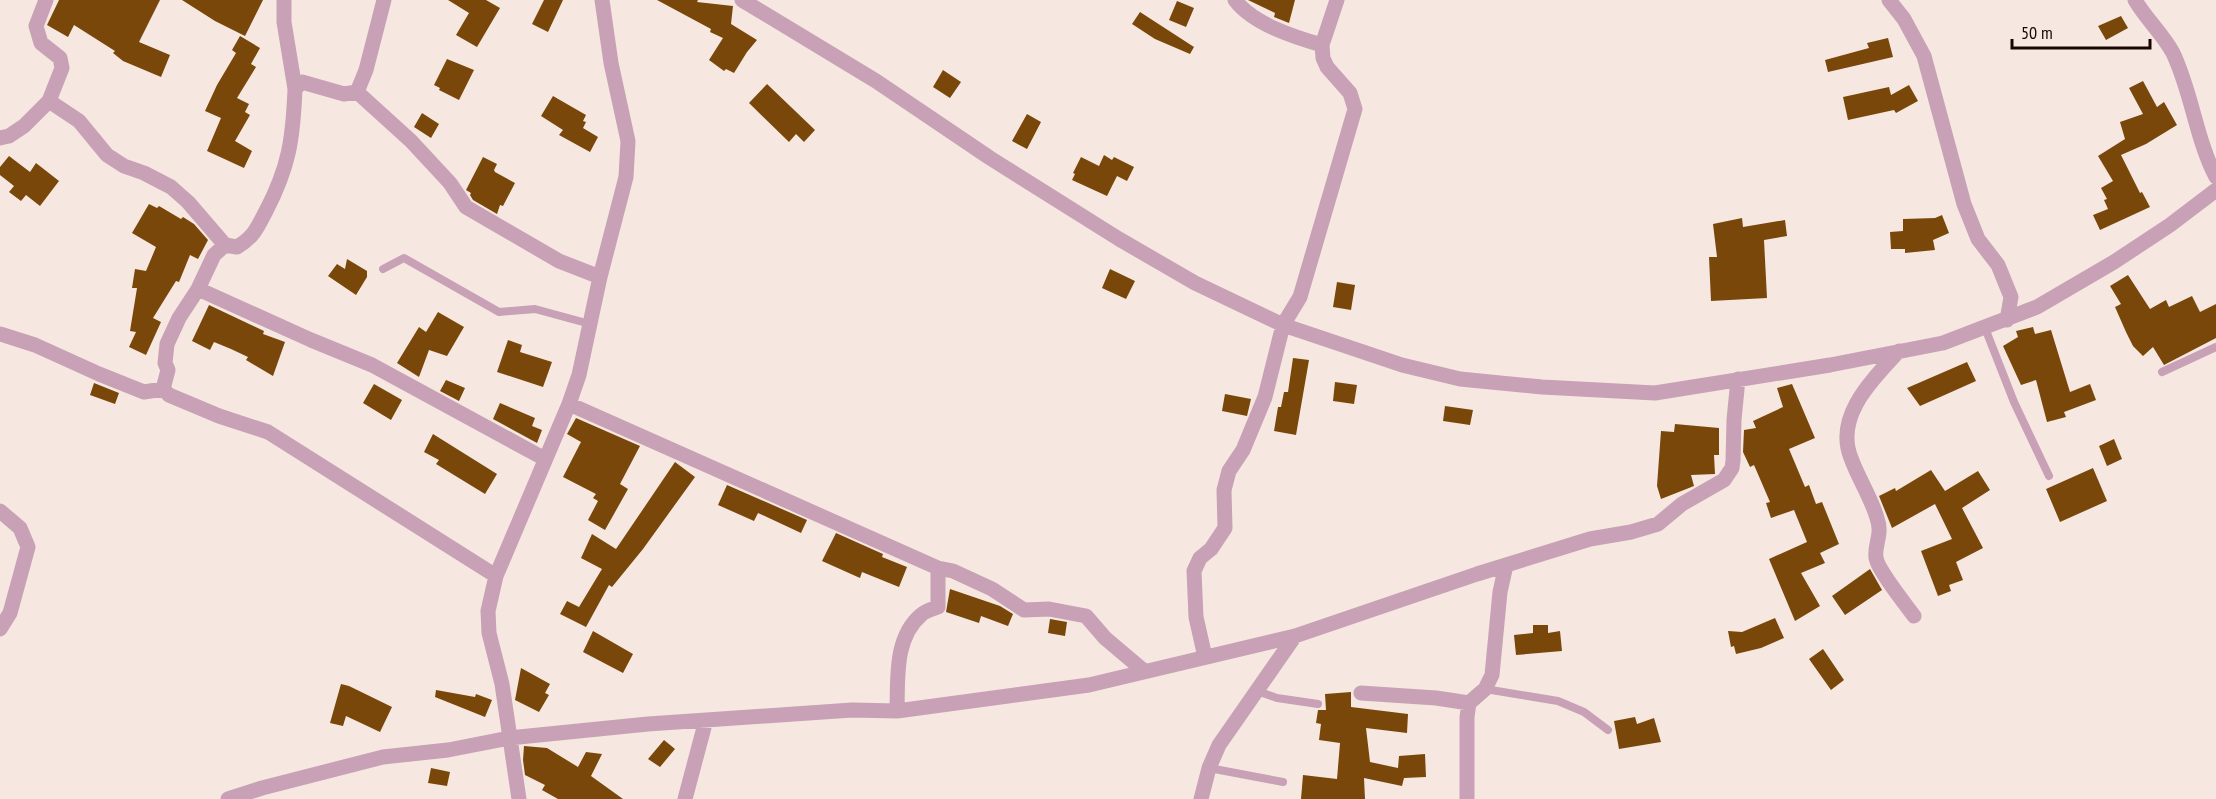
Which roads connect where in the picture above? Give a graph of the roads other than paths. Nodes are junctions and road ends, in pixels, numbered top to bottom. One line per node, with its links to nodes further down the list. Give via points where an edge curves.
1 (46, 0): 13 (street, via 36,26 41,44 60,58 62,68)
2 (284, 0): 11 (street)
3 (384, 0): 12 (street)
4 (602, 0): 19 (street, via 628,141 626,177)
5 (742, 0): 23 (street, via 876,81 1119,239 1195,283)
6 (1235, 0): 10 (street, via 1241,8 1284,34)
7 (1337, 0): 10 (street)
8 (1889, 0): 21 (street, via 1924,56 1964,204 1978,239 1998,266 2011,297)
9 (2135, 0): 15 (street, via 2172,52)
10 (1322, 45): 23 (street, via 1327,67 1350,93 1355,109 1300,297)
11 (295, 89): 12 (street, via 302,82 344,94); 17 (street, via 288,158 277,190 249,240 237,247)
12 (357, 92): 19 (street, via 411,141 450,183 466,207 559,261)
13 (49, 101): 14 (street, via 24,126); 17 (street, via 79,122 107,155 171,187)
14 (0, 138)
15 (2216, 177)
16 (2216, 190): 21 (street, via 2114,262 2037,308)
17 (225, 245): 20 (street, via 214,255)
18 (383, 269): 22 (lane, via 404,258 499,312 535,309)
19 (600, 277): 22 (street)
20 (198, 289): 30 (street, via 178,318 167,344 168,370); 32 (street, via 372,366)
21 (2007, 320): 24 (street)
22 (590, 324): 31 (street)
23 (1283, 325): 29 (street, via 1402,365 1460,379 1655,393); 41 (street, via 1265,397 1243,450 1229,471 1224,490 1224,528 1194,571 1196,617)
24 (1985, 327): 27 (street, via 1942,343); 33 (lane)
25 (0, 334): 30 (street, via 36,345 144,392)
26 (2216, 347): 28 (lane)
27 (1899, 351): 29 (street); 38 (street, via 1857,403 1848,427 1847,445 1877,516 1880,538 1876,560)
28 (2162, 372)
29 (1738, 380): 35 (street, via 1733,461 1724,480 1682,504 1658,524 1590,539)
30 (163, 389): 37 (street, via 219,416 268,432)
31 (569, 404): 32 (street); 36 (street)
32 (545, 459): 37 (street)
33 (2049, 476)
34 (0, 511): 39 (street, via 20,528 28,547 10,613)
35 (1506, 565): 40 (street); 43 (street, via 1492,675)
36 (938, 568): 42 (street, via 992,589 1024,610 1049,609 1086,616); 48 (street, via 938,607 922,614 910,627 899,656)
37 (496, 576): 51 (street, via 488,611 489,633 502,684)
38 (1914, 616)
39 (0, 629)
40 (1295, 636): 41 (street); 44 (street)
41 (1205, 657): 42 (street)
42 (1144, 671): 48 (street, via 1089,685)
43 (1485, 689): 46 (street); 50 (lane, via 1558,701 1584,712)
44 (1257, 691): 47 (lane); 52 (street, via 1219,745)
45 (1361, 693): 46 (street)
46 (1469, 703): 59 (street)
47 (1318, 704)
48 (897, 711): 49 (street, via 852,710)
49 (706, 720): 51 (street); 57 (street)
50 (1608, 730)
51 (509, 738): 54 (street, via 383,757); 56 (street)
52 (1209, 768): 53 (lane); 58 (street)
53 (1283, 782)
54 (263, 793): 55 (street)
55 (228, 799)
56 (519, 799)
57 (685, 799)
58 (1202, 799)
59 (1467, 799)

